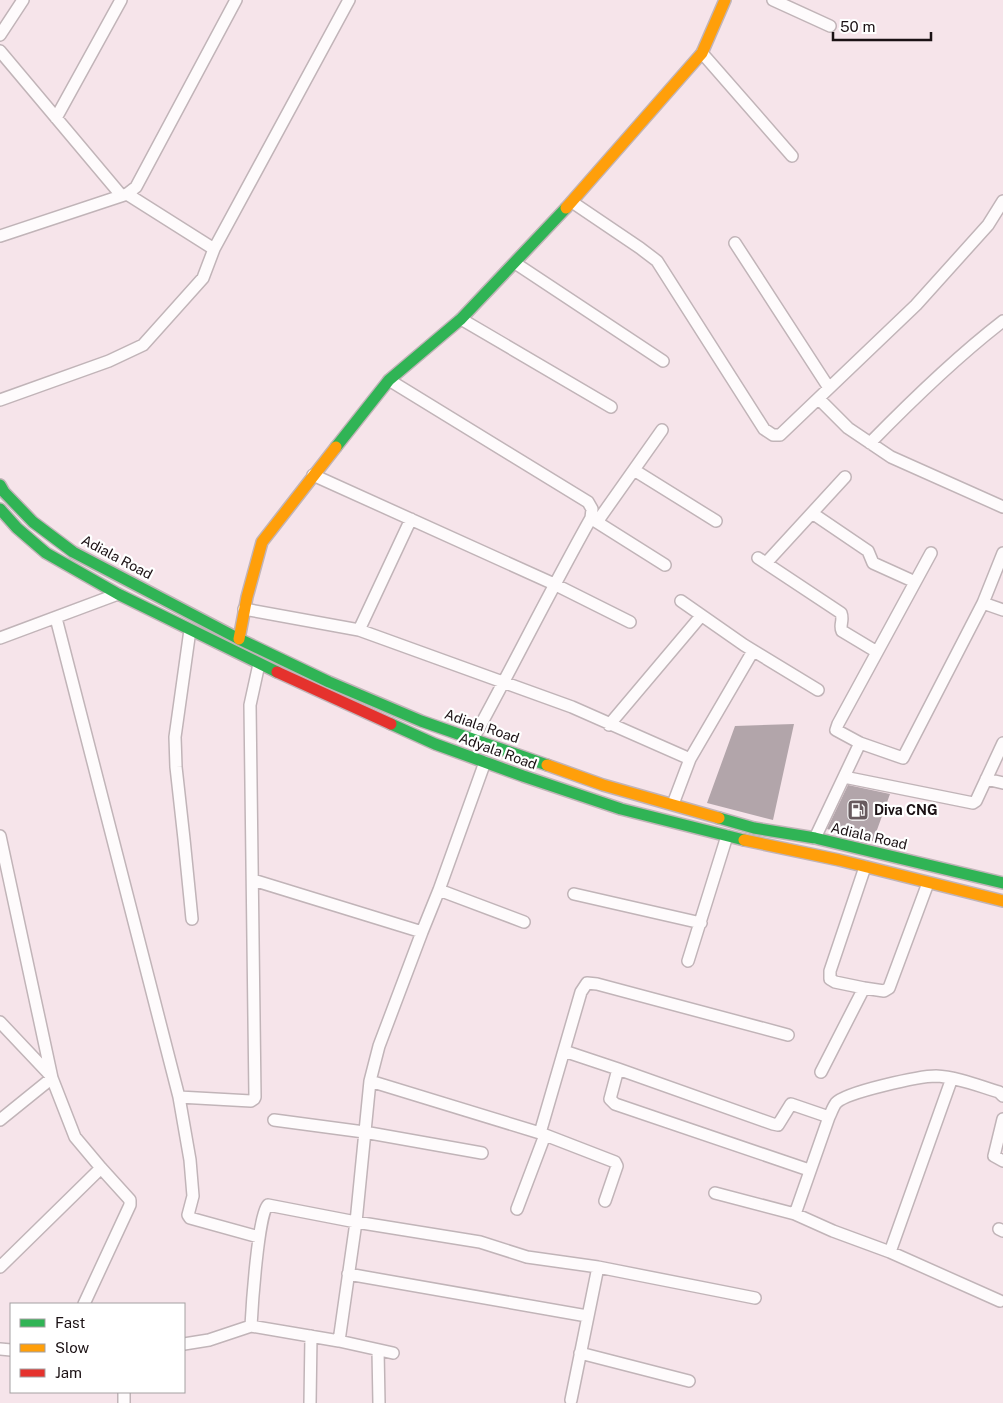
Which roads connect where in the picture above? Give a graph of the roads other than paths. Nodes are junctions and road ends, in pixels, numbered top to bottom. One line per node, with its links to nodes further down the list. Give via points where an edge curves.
1 (23, 0): 8 (street)
2 (121, 0): 11 (street)
3 (236, 0): 13 (street, via 136,187)
4 (349, 0): 18 (street)
5 (724, 0): 10 (main road)
6 (773, 0): 7 (street)
7 (830, 26)
8 (0, 35)
9 (0, 51): 11 (street)
10 (702, 54): 12 (street); 15 (main road)
11 (56, 118): 13 (street)
12 (792, 156)
13 (124, 194): 16 (street); 18 (street)
14 (1003, 201): 24 (street, via 988,225 916,305)
15 (572, 202): 19 (main road); 25 (street, via 657,261 764,429 780,435)
16 (0, 236)
17 (735, 243): 24 (street)
18 (214, 249): 26 (street, via 203,278 143,345 110,361)
19 (515, 264): 20 (main road); 22 (street)
20 (461, 319): 23 (main road); 27 (street)
21 (1003, 321): 29 (street, via 922,390)
22 (662, 361)
23 (389, 380): 31 (main road); 38 (street, via 588,502)
24 (829, 388): 25 (street)
25 (819, 399): 29 (street, via 848,428)
26 (0, 400)
27 (610, 407)
28 (662, 430): 30 (street)
29 (870, 443): 34 (street, via 891,457)
30 (634, 470): 38 (street); 39 (street)
31 (314, 475): 37 (street); 48 (main road, via 262,542)
32 (845, 477): 36 (street)
33 (0, 485): 56 (main road, Adiala Road, via 32,522 73,552)
34 (1003, 507)
35 (0, 509): 45 (main road, Adyala Road, via 46,553)
36 (812, 513): 43 (street, via 868,551 873,563); 58 (street, via 762,560 841,613 842,631)
37 (411, 519): 44 (street); 54 (street)
38 (594, 520): 42 (street); 44 (street)
39 (716, 522)
40 (931, 553): 43 (street)
41 (1003, 553): 47 (street)
42 (665, 565)
43 (915, 582): 58 (street)
44 (554, 584): 52 (street); 60 (street)
45 (118, 594): 51 (street); 53 (main road, Adyala Road)
46 (681, 601): 50 (street)
47 (983, 603): 49 (street); 65 (street, via 903,758)
48 (244, 610): 54 (street); 56 (main road)
49 (1003, 610)
50 (700, 616): 57 (street); 62 (street)
51 (56, 618): 55 (street); 97 (street)
52 (630, 622)
53 (190, 630): 59 (main road, Adyala Road); 82 (street, via 175,737)
54 (359, 630): 60 (street)
55 (0, 638)
56 (239, 639): 63 (main road, Adiala Road, via 337,686)
57 (753, 651): 61 (street); 66 (street)
58 (877, 652): 65 (street, via 836,730)
59 (259, 664): 67 (main road, Adyala Road, via 435,744); 76 (street, via 250,705)
60 (503, 683): 62 (street, via 572,707); 63 (street)
61 (818, 690)
62 (608, 725): 66 (street)
63 (473, 739): 71 (main road, Adiala Road, via 603,785)
64 (1003, 742): 69 (street)
65 (860, 744): 68 (street)
66 (690, 760): 71 (street)
67 (485, 762): 73 (main road, Adyala Road, via 621,809); 79 (street)
68 (844, 777): 69 (street, via 969,804 976,801); 74 (street)
69 (986, 779): 70 (street)
70 (1003, 783)
71 (673, 804): 74 (main road, Adiala Road, via 754,828)
72 (0, 836): 93 (street)
73 (727, 836): 75 (main road, Adyala Road); 84 (street)
74 (815, 838): 78 (main road, Adiala Road)
75 (865, 867): 77 (main road, Adyala Road); 87 (street, via 830,971 830,979 835,982)
76 (253, 880): 85 (street); 97 (street, via 255,1097 251,1101)
77 (928, 883): 81 (main road, Adyala Road); 87 (street, via 888,988 884,992)
78 (1003, 883)
79 (439, 890): 83 (street); 85 (street)
80 (574, 894): 84 (street)
81 (1003, 901)
82 (192, 919)
83 (524, 922)
84 (701, 923): 86 (street)
85 (422, 932): 95 (street, via 379,1046)
86 (688, 961)
87 (864, 988): 92 (street)
88 (0, 1022): 93 (street)
89 (788, 1035): 90 (street, via 587,984 581,992)
90 (564, 1051): 91 (street); 103 (street)
91 (618, 1069): 98 (street, via 773,1124 778,1125 792,1104); 107 (street, via 610,1100 615,1104)
92 (821, 1072)
93 (52, 1078): 100 (street); 106 (street, via 76,1137)
94 (952, 1078): 96 (street); 98 (street, via 928,1077 849,1096 837,1103); 114 (street)
95 (370, 1081): 102 (street); 103 (street)
96 (1002, 1090)
97 (179, 1097): 113 (street, via 193,1196 188,1215)
98 (829, 1117): 107 (street)
99 (1003, 1119): 105 (street, via 994,1156)
100 (0, 1120)
101 (274, 1120): 102 (street)
102 (364, 1132): 104 (street); 112 (street)
103 (542, 1134): 109 (street, via 615,1162 617,1166); 110 (street)
104 (482, 1153)
105 (1003, 1161)
106 (101, 1168): 115 (street); 120 (street, via 130,1200 130,1205)
107 (809, 1170): 111 (street)
108 (715, 1193): 111 (street)
109 (605, 1201)
110 (517, 1208)
111 (795, 1214): 114 (street)
112 (356, 1222): 113 (street, via 268,1204); 116 (street, via 480,1242 526,1257); 117 (street)
113 (259, 1237): 122 (street)
114 (890, 1252): 119 (street)
115 (0, 1267)
116 (598, 1267): 118 (street); 121 (street)
117 (348, 1274): 121 (street); 124 (street)
118 (755, 1298)
119 (1000, 1301)
120 (84, 1303)
121 (587, 1316): 127 (street)
122 (251, 1326): 123 (street); 125 (street, via 210,1340)
123 (311, 1336): 124 (street); 131 (street)
124 (339, 1341): 126 (street)
125 (185, 1344)
126 (378, 1350): 128 (street); 132 (street)
127 (580, 1353): 129 (street); 130 (street)
128 (393, 1354)
129 (689, 1381)
130 (571, 1400)
131 (310, 1403)
132 (379, 1403)

